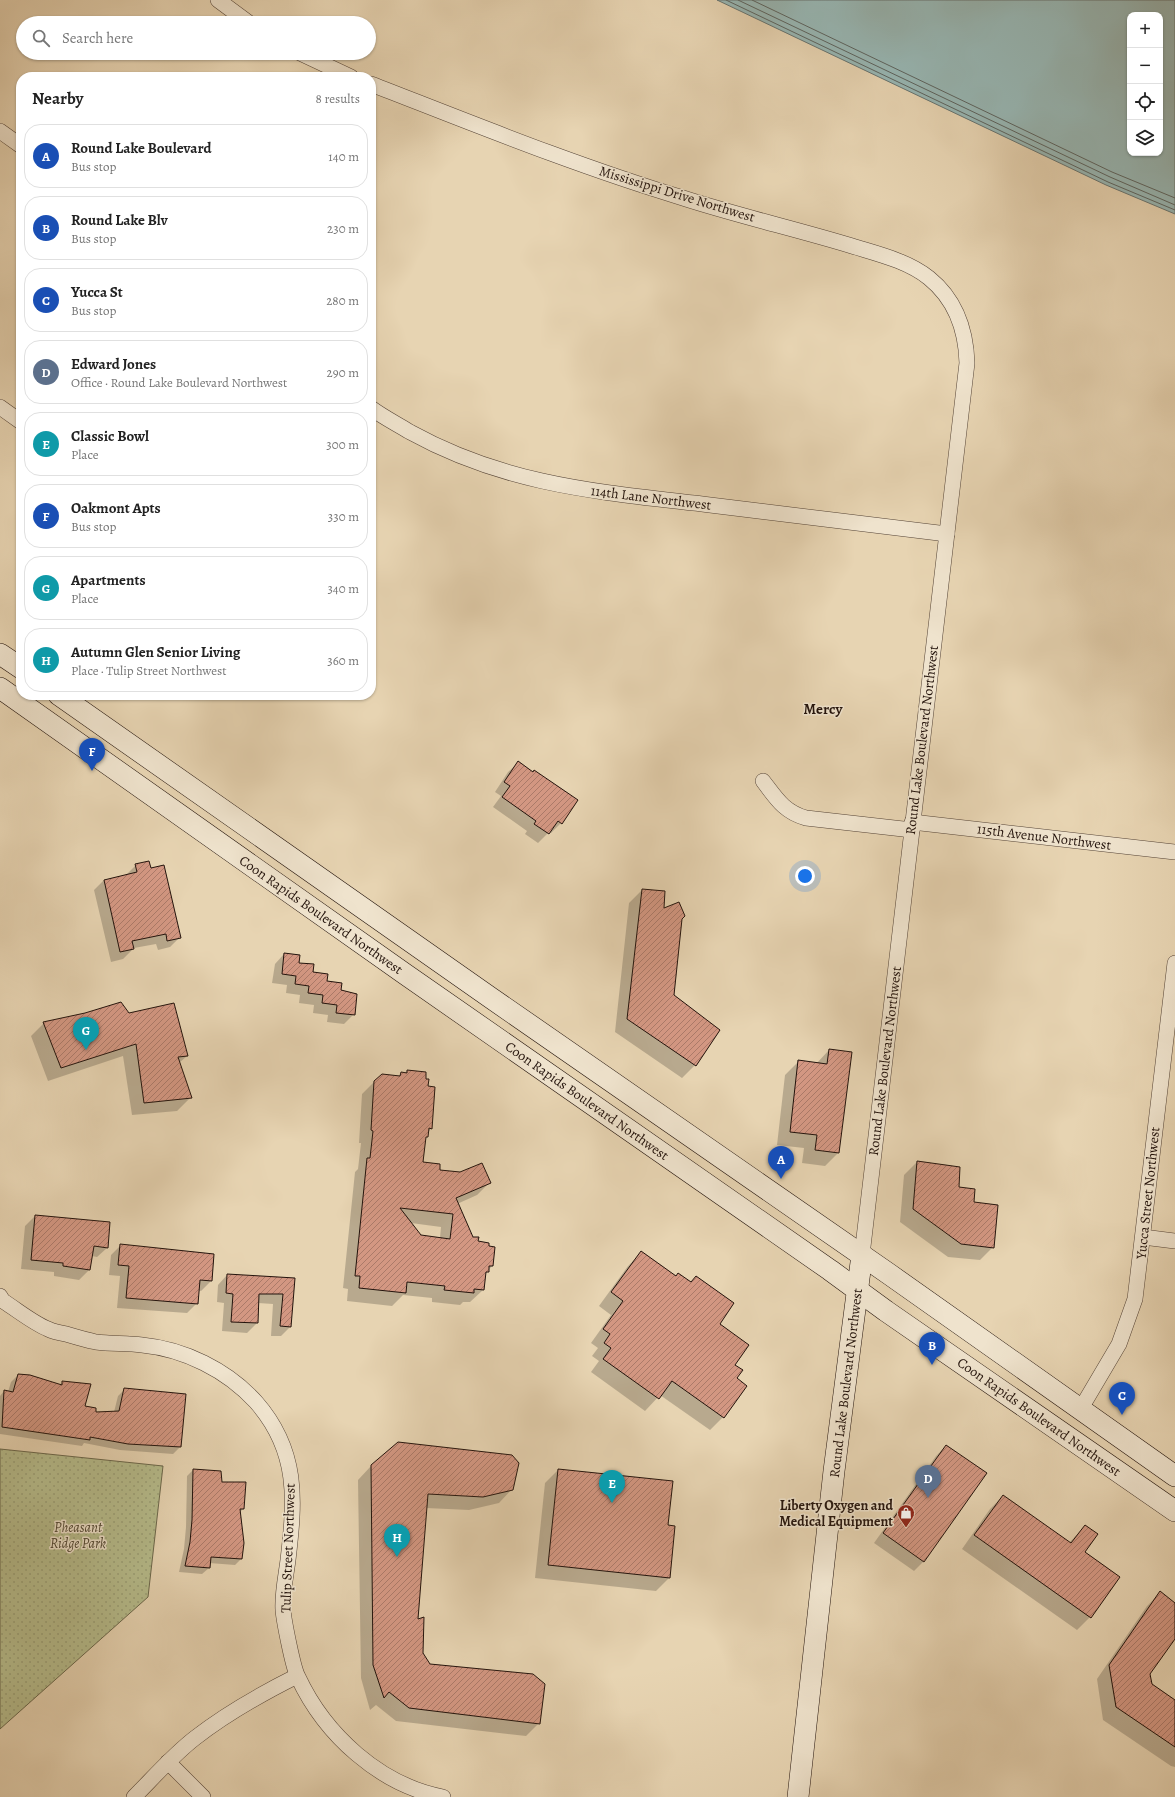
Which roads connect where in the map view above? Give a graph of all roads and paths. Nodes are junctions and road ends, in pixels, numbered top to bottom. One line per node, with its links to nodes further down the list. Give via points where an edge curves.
1 (218, 0): 2 (street)
2 (240, 16)
3 (315, 60): 4 (street)
4 (340, 72)
5 (376, 86): 8 (street, Mississippi Drive Northwest, via 632,182 812,233 911,266 943,291)
6 (0, 131): 7 (street)
7 (16, 142)
8 (962, 326): 12 (street, Round Lake Boulevard Northwest, via 967,347 967,363)
9 (0, 407): 11 (street)
10 (376, 411): 12 (street, 114th Lane Northwest, via 451,453 499,471 552,485)
11 (16, 418)
12 (947, 534): 20 (street, Round Lake Boulevard Northwest)
13 (0, 654): 14 (main road)
14 (16, 665)
15 (0, 688): 16 (main road, Coon Rapids Boulevard Northwest)
16 (16, 699)
17 (17, 700): 26 (main road, Coon Rapids Boulevard Northwest)
18 (66, 700): 25 (main road)
19 (762, 781): 20 (street, 115th Avenue Northwest, via 794,815)
20 (912, 826): 21 (street, 115th Avenue Northwest); 25 (street, Round Lake Boulevard Northwest)
21 (1175, 852)
22 (1175, 963): 23 (street, Yucca Street Northwest)
23 (1143, 1237): 24 (street); 28 (street, Yucca Street Northwest, via 1136,1299 1130,1318 1112,1359)
24 (1175, 1241)
25 (862, 1255): 26 (main road, Round Lake Boulevard Northwest); 28 (main road)
26 (857, 1291): 30 (main road, Coon Rapids Boulevard Northwest); 36 (main road, Round Lake Boulevard Northwest)
27 (1, 1300): 31 (street, Tulip Street Northwest, via 48,1329 97,1342 144,1345 180,1352 204,1362 231,1380 256,1402 288,1457 293,1485 293,1512 283,1610)
28 (1080, 1410): 29 (main road)
29 (1175, 1476)
30 (1175, 1511)
31 (297, 1676): 32 (street, via 226,1716 195,1738); 35 (street, via 332,1730 352,1750 395,1781)
32 (168, 1762): 33 (street); 34 (street)
33 (134, 1797)
34 (203, 1797)
35 (443, 1797)
36 (798, 1797)

